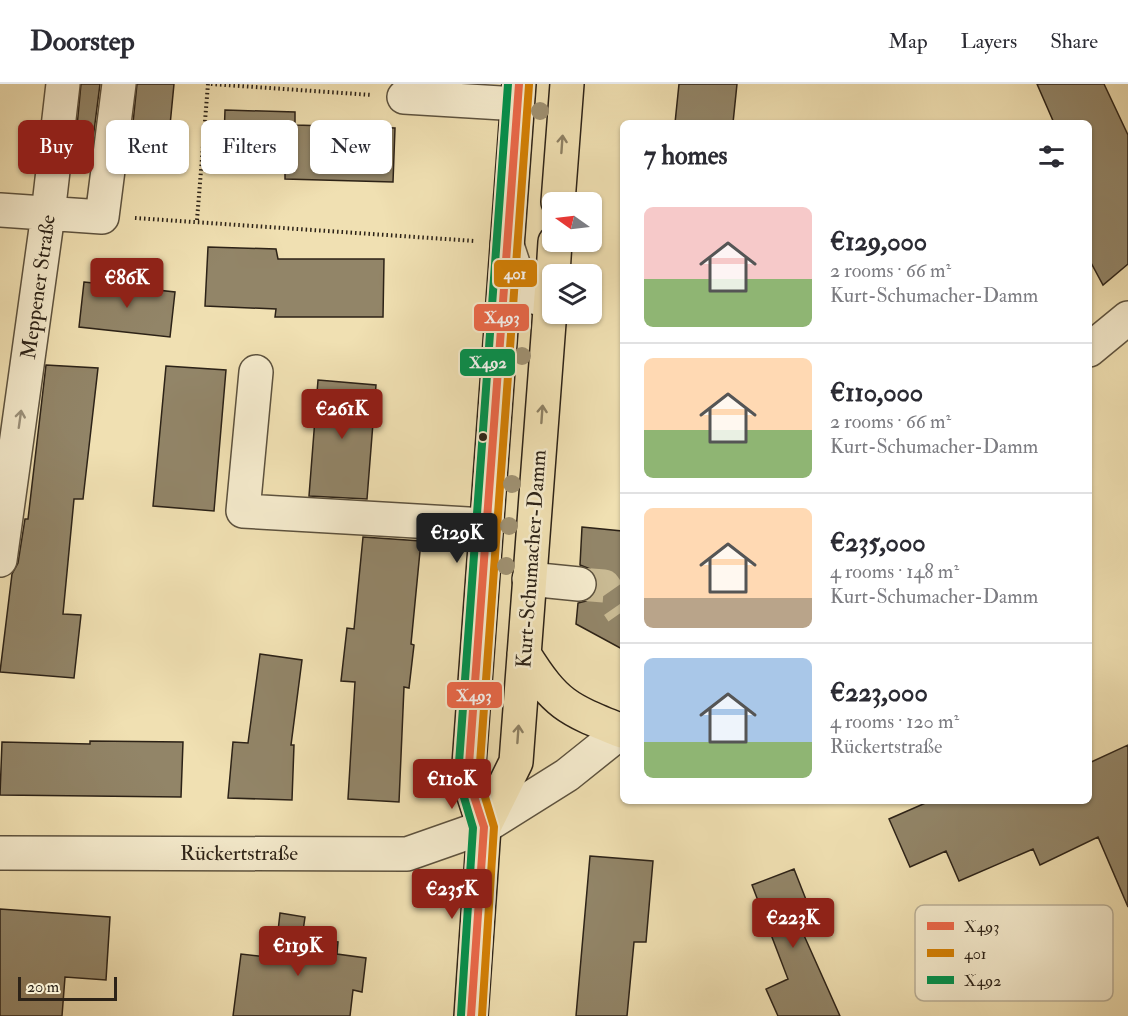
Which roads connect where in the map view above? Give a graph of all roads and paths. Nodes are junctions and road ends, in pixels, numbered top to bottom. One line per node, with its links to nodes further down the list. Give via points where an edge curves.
1 (63, 84): 9 (street, Meppener Straße)
2 (119, 84): 10 (street)
3 (210, 84): 6 (path); 11 (path)
4 (567, 84): 7 (main road, one-way to 4)
5 (518, 94): 6 (street); 12 (main road, Kurt-Schumacher-Damm)
6 (404, 97)
7 (559, 192)
8 (0, 210): 9 (street)
9 (48, 214): 10 (street); 19 (street, Meppener Straße, one-way to 9)
10 (102, 217): 11 (path)
11 (197, 220): 12 (path)
12 (507, 243): 13 (street, via 523,294); 18 (main road, Kurt-Schumacher-Damm)
13 (542, 289)
14 (1128, 318): 16 (street)
15 (549, 324): 20 (main road, Kurt-Schumacher-Damm, one-way to 15)
16 (1092, 348)
17 (256, 372): 18 (street, via 243,511)
18 (485, 525): 25 (main road, Kurt-Schumacher-Damm, via 468,778)
19 (0, 560)
20 (529, 579): 21 (street); 22 (main road, Kurt-Schumacher-Damm)
21 (579, 584)
22 (524, 654): 23 (main road, via 545,687 572,711); 25 (main road, Kurt-Schumacher-Damm, one-way to 22, via 516,762)
23 (620, 730)
24 (620, 733): 25 (street, Rückertstraße, via 567,775)
25 (484, 827): 26 (street, Rückertstraße, via 407,854); 27 (main road, Kurt-Schumacher-Damm)
26 (0, 853)
27 (471, 1016)

